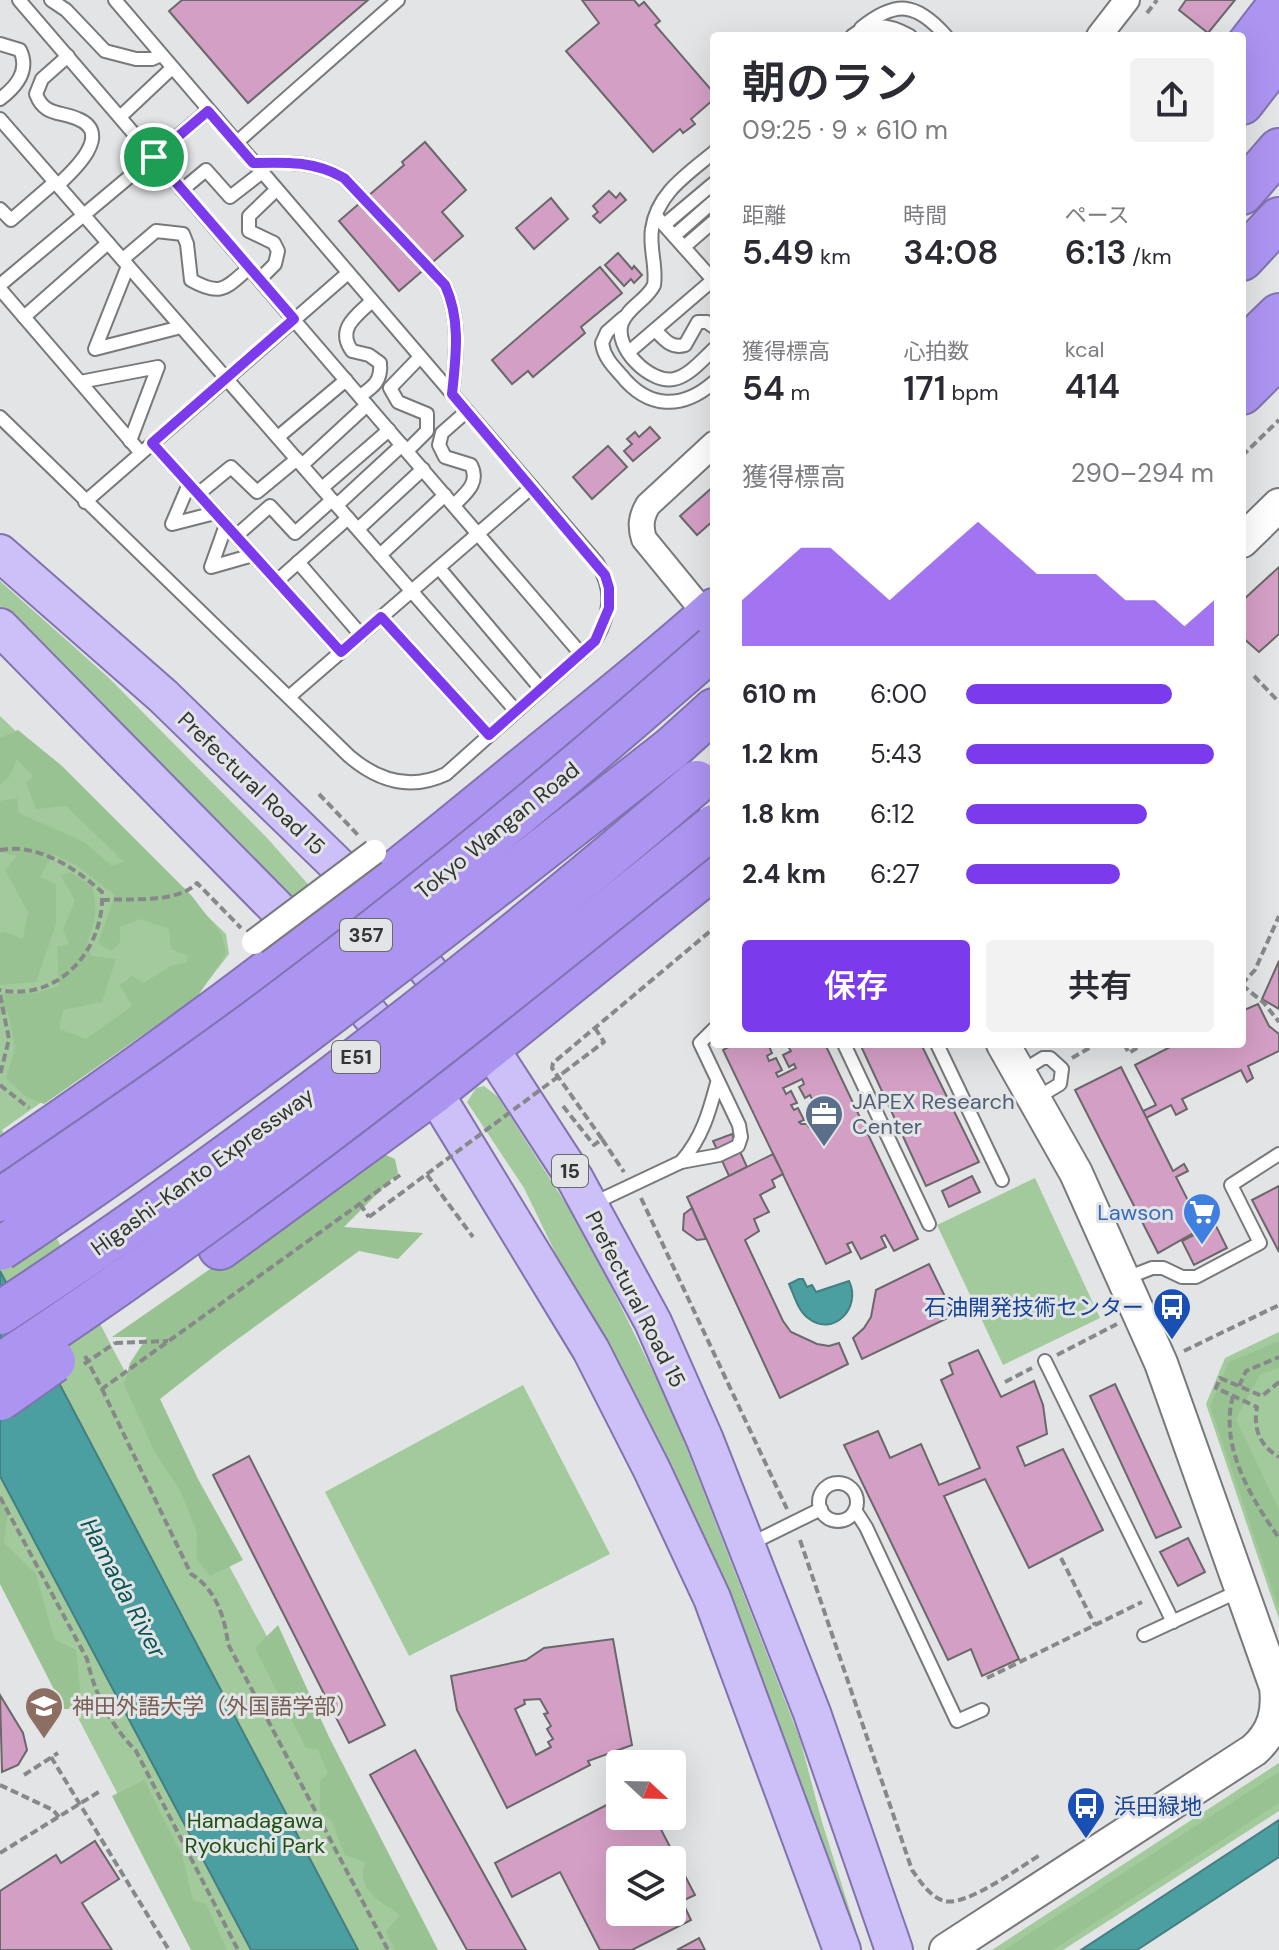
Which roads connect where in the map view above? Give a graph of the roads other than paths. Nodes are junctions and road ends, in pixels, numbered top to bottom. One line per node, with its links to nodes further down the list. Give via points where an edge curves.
1 (19, 0): 16 (lane)
2 (51, 0): 14 (lane, via 105,51 136,59)
3 (115, 0): 14 (lane)
4 (398, 0): 23 (lane)
5 (1127, 0): 11 (street)
6 (1275, 7): 13 (highway)
7 (857, 32): 10 (lane, via 898,5 922,12)
8 (864, 32): 9 (lane, via 886,27)
9 (899, 32)
10 (942, 32)
11 (1102, 32)
12 (0, 44): 19 (lane, via 20,50 24,59 18,84)
13 (1246, 47)
14 (161, 55): 17 (lane)
15 (1279, 55): 18 (highway)
16 (68, 56): 21 (lane); 28 (lane, via 42,79 36,94 44,108 79,119 92,133 84,159)
17 (172, 68): 20 (lane); 21 (lane)
18 (1246, 98)
19 (0, 99)
20 (208, 111): 23 (lane); 26 (lane)
21 (120, 117): 26 (lane)
22 (2, 125): 28 (lane)
23 (236, 143): 27 (lane)
24 (1279, 150): 30 (highway)
25 (710, 155): 37 (lane, via 665,193)
26 (154, 157): 31 (lane); 35 (lane)
27 (257, 168): 31 (lane, via 230,197 206,170); 32 (lane); 68 (lane, via 303,162 344,178 445,285 454,304 457,336)
28 (57, 184): 34 (lane, via 11,220); 35 (lane)
29 (710, 186): 37 (lane)
30 (1246, 188)
31 (182, 190): 44 (lane)
32 (276, 190): 45 (lane); 47 (lane, via 249,216 249,231 274,243 278,251 275,264)
33 (710, 204): 39 (lane)
34 (0, 209)
35 (84, 215): 40 (lane); 49 (lane)
36 (1279, 219): 42 (highway)
37 (660, 220): 39 (lane); 51 (lane, via 652,229 654,285)
38 (710, 224): 41 (lane)
39 (674, 236): 41 (lane)
40 (108, 243): 43 (lane); 53 (lane)
41 (684, 247): 46 (lane)
42 (1246, 255)
43 (126, 262): 44 (lane, via 156,231 170,230 186,239 189,275 204,287 226,288); 56 (lane); 56 (lane, via 95,349)
44 (249, 268): 47 (lane)
45 (348, 273): 50 (lane); 54 (lane)
46 (710, 276)
47 (260, 279): 54 (lane)
48 (710, 283): 57 (lane)
49 (0, 287): 53 (lane)
50 (372, 301): 62 (lane); 69 (lane, via 346,330 345,339 352,351 380,363 376,385)
51 (628, 314): 59 (lane, via 621,328); 66 (lane, via 602,343 606,357 634,391 660,402 675,401 694,398)
52 (1279, 315): 58 (highway)
53 (24, 317): 65 (lane)
54 (294, 319): 63 (lane); 64 (lane)
55 (710, 324): 57 (lane, via 698,322 681,346)
56 (181, 327): 63 (lane)
57 (655, 330): 59 (lane)
58 (1246, 347)
59 (630, 351): 60 (lane, via 650,375 672,380)
60 (710, 352)
61 (1279, 356): 67 (highway)
62 (420, 357): 68 (lane); 76 (lane, via 390,388 398,402 427,414 427,431)
63 (226, 378): 73 (lane); 75 (lane)
64 (346, 380): 69 (lane); 73 (lane)
65 (80, 382): 74 (lane); 74 (lane, via 158,367)
66 (710, 385)
67 (1246, 389)
68 (452, 394): 70 (lane)
69 (364, 401): 72 (lane); 79 (lane)
70 (467, 411): 81 (lane); 87 (lane, via 442,433 439,445 445,457 471,465 474,471 472,487)
71 (0, 417): 85 (lane)
72 (389, 430): 76 (lane); 82 (lane)
73 (278, 437): 79 (lane)
74 (130, 441): 78 (lane)
75 (152, 443): 78 (lane); 83 (lane)
76 (404, 448): 80 (lane); 86 (lane)
77 (710, 448): 104 (street, via 648,505 641,529)
78 (141, 453): 85 (lane)
79 (300, 462): 82 (lane); 83 (lane, via 257,492 231,467)
80 (423, 469): 84 (lane); 92 (lane)
81 (532, 487): 93 (lane); 110 (lane, via 597,563 609,588 601,631)
82 (322, 488): 86 (lane)
83 (193, 489): 89 (lane); 89 (lane, via 172,524)
84 (445, 495): 87 (lane); 98 (lane)
85 (85, 502): 112 (lane)
86 (335, 503): 90 (lane); 94 (lane, via 295,533 270,506)
87 (454, 505): 93 (lane)
88 (1279, 505): 95 (street)
89 (215, 513): 91 (lane)
90 (348, 518): 92 (lane); 99 (lane)
91 (226, 525): 94 (lane); 97 (lane, via 211,567)
92 (358, 529): 98 (lane)
93 (478, 534): 100 (lane); 110 (lane)
94 (236, 536): 97 (lane)
95 (1246, 537)
96 (0, 553): 120 (main road, Prefectural Road 15 / 15, via 163,696)
97 (253, 555): 101 (lane)
98 (380, 555): 102 (lane)
99 (298, 562): 101 (lane); 108 (lane)
100 (439, 568): 102 (lane); 111 (lane)
101 (277, 581): 109 (lane)
102 (412, 591): 103 (lane); 113 (lane)
103 (381, 617): 108 (lane); 115 (lane)
104 (710, 622)
105 (710, 626): 120 (highway, 357)
106 (710, 626): 135 (highway, Tokyo Wangan Road / 357, bridge, via 592,753 289,995)
107 (0, 627): 121 (main road)
108 (361, 635): 109 (lane)
109 (341, 652): 112 (lane)
110 (581, 654): 111 (lane)
111 (541, 689): 113 (lane)
112 (290, 696): 115 (lane, via 349,756 383,779 435,779)
113 (516, 711): 115 (lane)
114 (710, 713): 138 (highway, E51, bridge, via 253,1070)
115 (489, 735)
116 (710, 771): 140 (highway, Higashi-Kanto Expressway / E51, bridge, via 560,899 382,1037 129,1225)
117 (710, 829): 142 (highway, bridge, via 367,1102 206,1223)
118 (374, 852): 122 (street, bridge)
119 (710, 870): 124 (highway)
120 (368, 895): 121 (highway, 357); 124 (main road, Prefectural Road 15 / 15)
121 (309, 941): 130 (main road); 132 (highway, 357)
122 (254, 942)
123 (710, 1033): 128 (lane, via 700,1043)
124 (490, 1048): 130 (highway); 136 (main road, Prefectural Road 15 / 15)
125 (846, 1048): 137 (lane)
126 (939, 1048): 134 (lane)
127 (1005, 1048): 129 (street)
128 (717, 1083): 133 (lane, via 703,1131); 133 (lane, via 739,1125 739,1144 719,1155)
129 (1027, 1086): 129 (lane, via 1043,1058 1060,1066 1060,1084); 139 (street, via 1076,1173)
130 (434, 1092): 143 (highway, bridge); 151 (main road, via 591,1350 652,1470 712,1598)
131 (1279, 1154): 139 (lane, via 1231,1185 1260,1243 1196,1277 1152,1268)
132 (4, 1160)
133 (681, 1162): 136 (lane)
134 (1002, 1180)
135 (0, 1200)
136 (589, 1205): 146 (main road, Prefectural Road 15 / 15, via 653,1322)
137 (929, 1224)
138 (0, 1249)
139 (1124, 1279): 147 (street, via 1161,1363)
140 (0, 1313)
141 (1045, 1361): 148 (lane)
142 (0, 1365)
143 (0, 1399)
144 (821, 1509): 145 (lane, via 835,1520 847,1519); 145 (lane, via 823,1491 839,1483 854,1492); 146 (lane)
145 (855, 1510): 150 (lane, via 957,1721)
146 (748, 1546): 152 (main road, Prefectural Road 15 / 15)
147 (1242, 1590): 148 (lane); 153 (street, via 1276,1687 1274,1723 1264,1741)
148 (1173, 1622): 149 (lane)
149 (1144, 1635)
150 (982, 1710)
151 (842, 1950)
152 (894, 1950)
153 (946, 1950)

